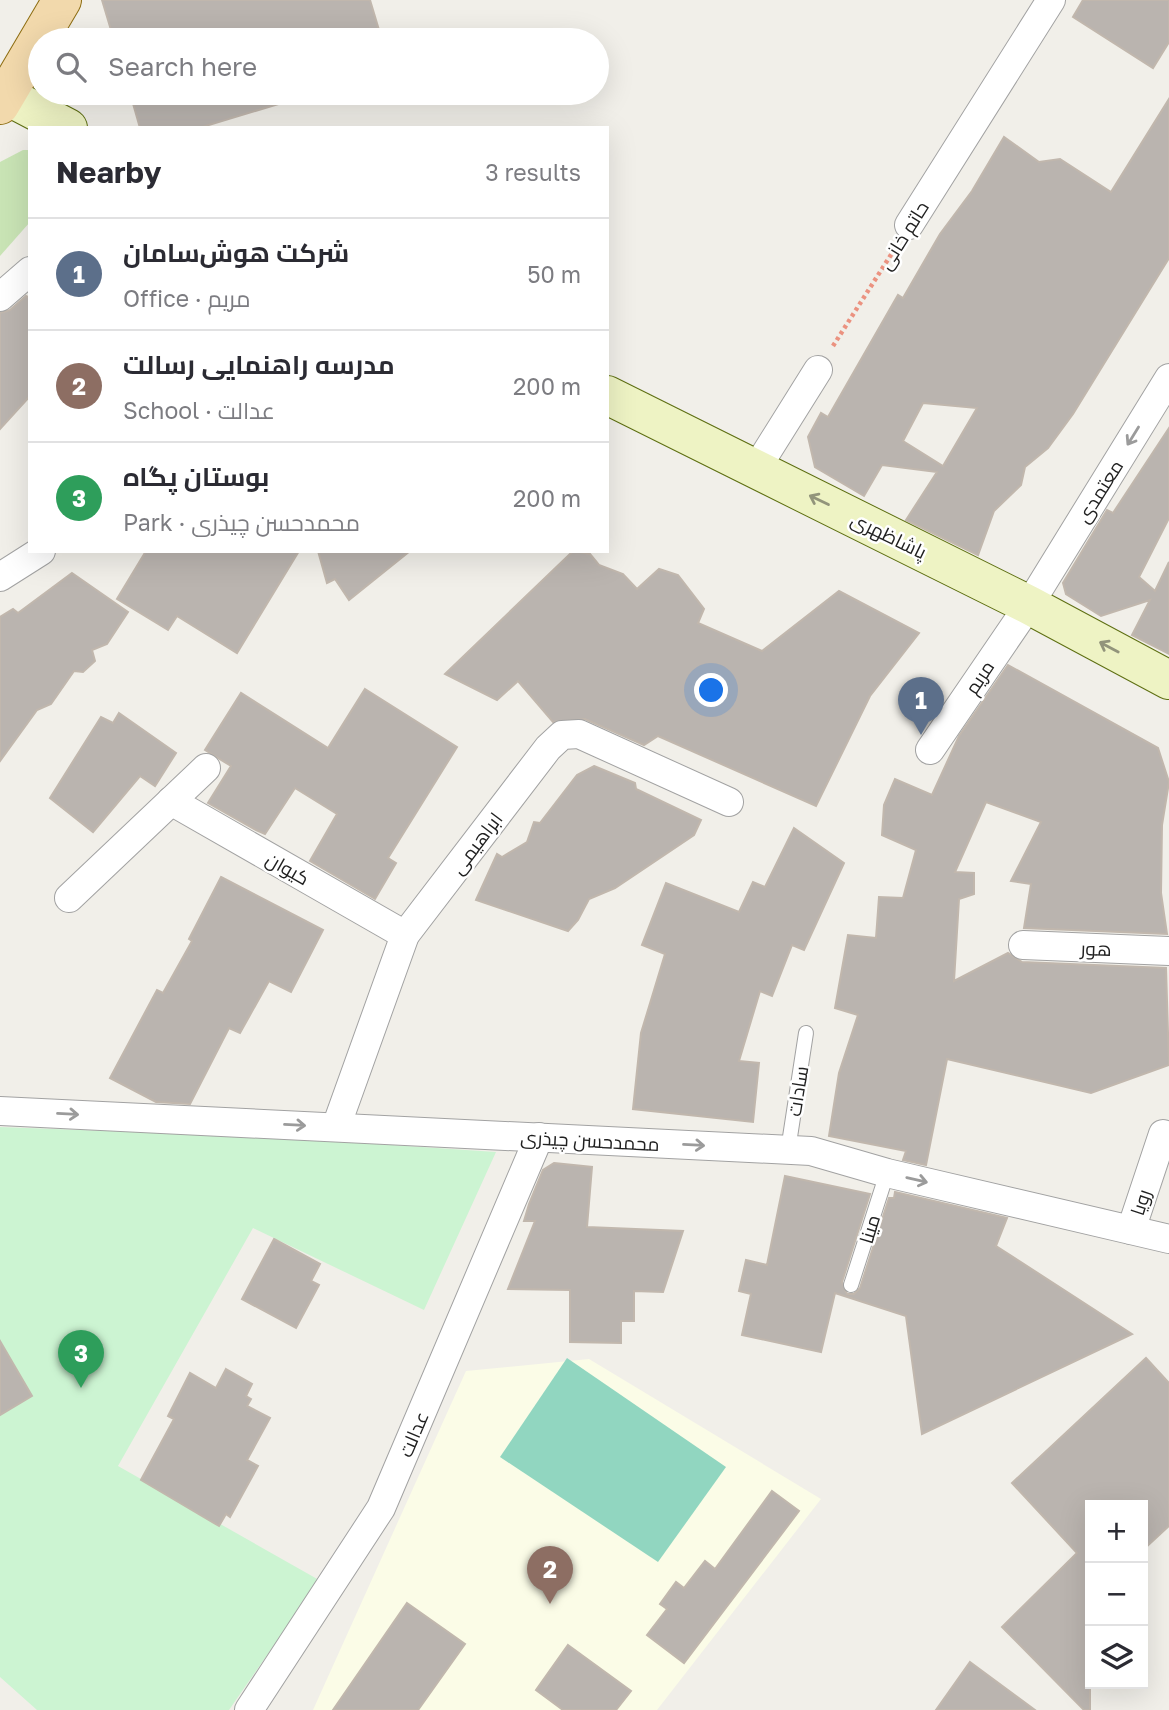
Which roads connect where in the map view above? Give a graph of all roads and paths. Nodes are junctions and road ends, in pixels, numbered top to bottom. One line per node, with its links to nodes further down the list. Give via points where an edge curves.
1 (62, 0): 3 (main road)
2 (1051, 0): 7 (street, حاتم خانی)
3 (45, 28)
4 (28, 56): 5 (main road)
5 (2, 98): 6 (main road)
6 (64, 126)
7 (909, 225): 10 (path, حاتم خانی)
8 (28, 273): 9 (street)
9 (0, 298)
10 (818, 370): 13 (street)
11 (1169, 378): 16 (street, معتمدی, one-way to 16)
12 (609, 396): 13 (main road, پاشاظهری)
13 (756, 469): 16 (main road, پاشاظهری, one-way to 13)
14 (38, 553): 15 (street)
15 (0, 577)
16 (1029, 605): 17 (main road, پاشاظهری, one-way to 16); 18 (street, مریم)
17 (1169, 680)
18 (930, 750)
19 (206, 768): 20 (street)
20 (171, 801): 22 (street); 23 (street, کیوان)
21 (729, 802): 23 (street, ابراهیمی, via 579,734 562,735)
22 (69, 898)
23 (405, 936): 28 (street, ابراهیمی)
24 (1023, 945): 25 (street, هور)
25 (1169, 951)
26 (806, 1033): 31 (lane, سادات)
27 (0, 1111): 28 (street, محمدحسن چیذری, one-way to 28)
28 (336, 1127): 30 (street, محمدحسن چیذری)
29 (1163, 1134): 33 (street, رویا)
30 (539, 1137): 31 (street, محمدحسن چیذری, one-way to 31); 36 (street, عدالت, via 381,1508)
31 (788, 1150): 32 (street, محمدحسن چیذری, via 811,1151)
32 (887, 1172): 33 (street, محمدحسن چیذری, one-way to 33); 35 (lane, مینا)
33 (1131, 1230): 34 (street, محمدحسن چیذری)
34 (1169, 1239)
35 (851, 1285)
36 (249, 1710)

